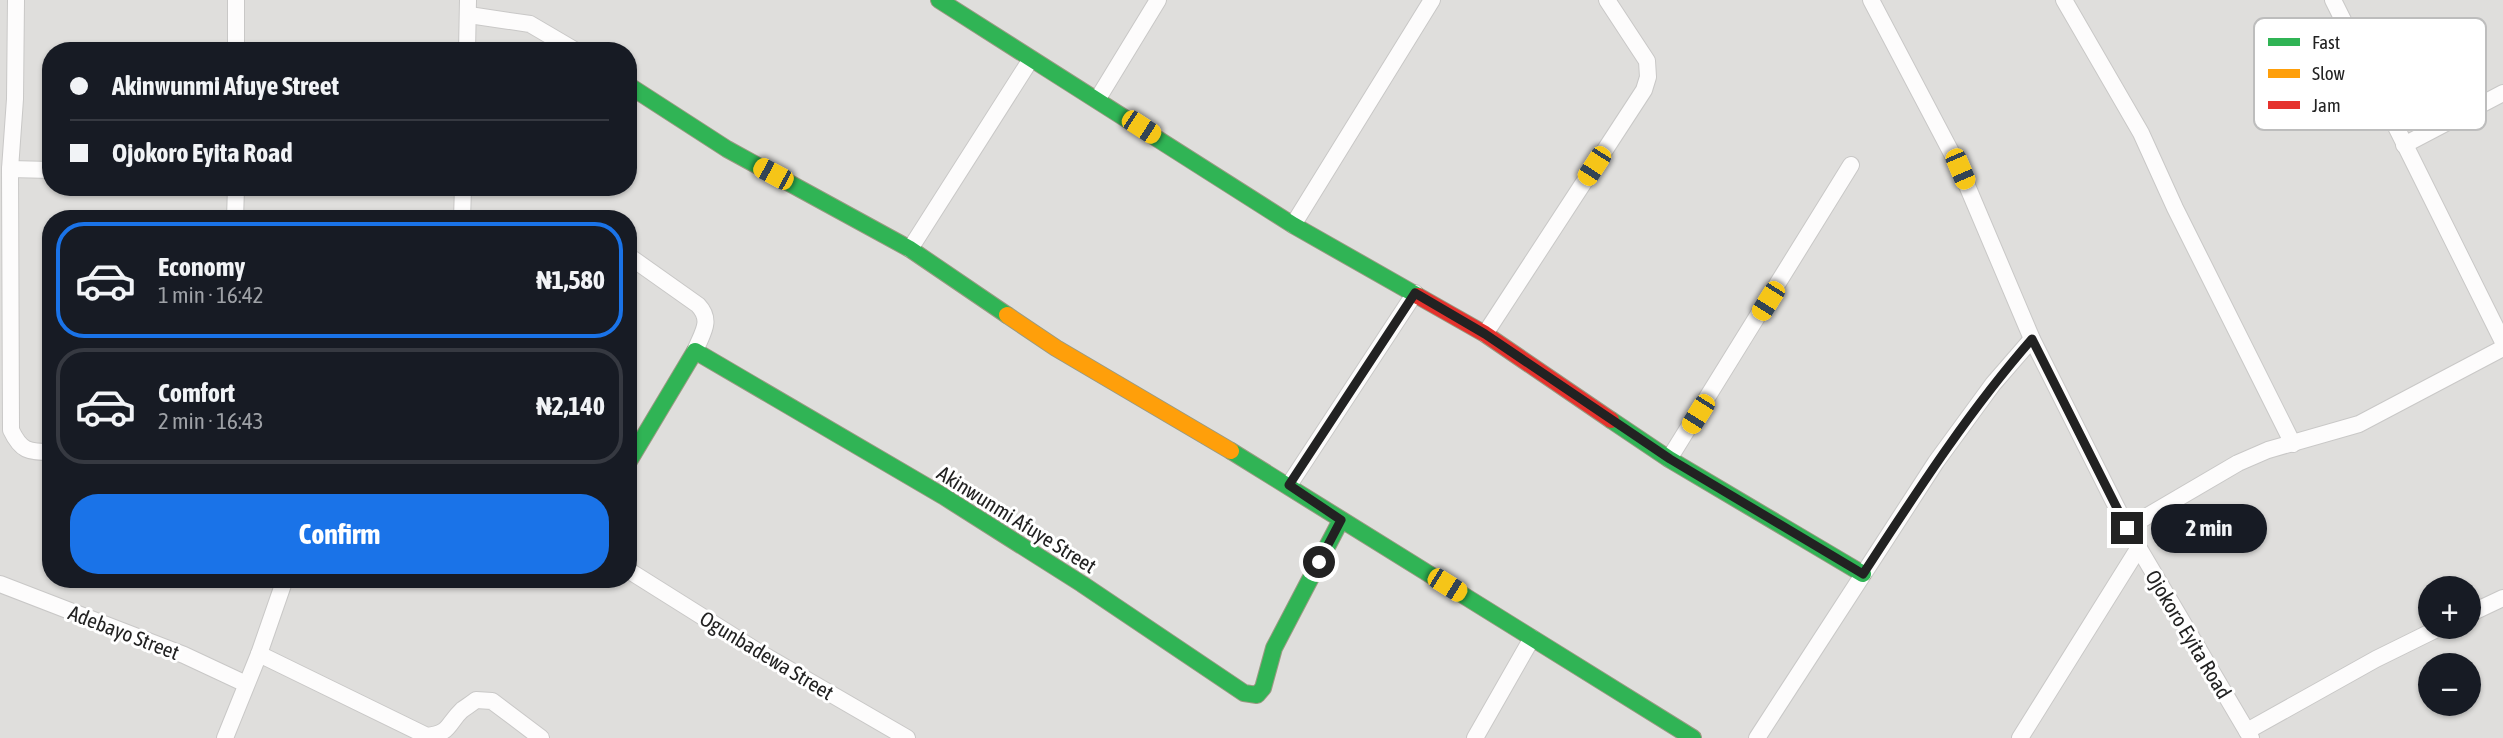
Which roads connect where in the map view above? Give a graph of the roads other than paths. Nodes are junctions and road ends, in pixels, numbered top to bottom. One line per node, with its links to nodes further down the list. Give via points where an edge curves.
1 (16, 0): 18 (street)
2 (236, 0): 12 (street)
3 (939, 0): 15 (street)
4 (1158, 0): 19 (street)
5 (1432, 0): 27 (street)
6 (1607, 0): 31 (street, via 1647,61 1644,90)
7 (1871, 0): 32 (street, Ojokoro Eyita Road, via 1960,169)
8 (2064, 0): 36 (street, via 2141,133)
9 (2333, 0): 11 (street)
10 (468, 7): 13 (street); 14 (street, via 530,24)
11 (2342, 18)
12 (236, 42)
13 (467, 42)
14 (561, 42)
15 (1031, 59): 19 (street); 28 (street)
16 (637, 91): 28 (street, via 727,149)
17 (2503, 93): 20 (street)
18 (8, 99): 25 (street)
19 (1097, 100): 27 (street)
20 (2486, 102)
21 (2397, 130): 23 (street)
22 (2433, 130): 23 (street)
23 (2404, 145): 33 (street)
24 (1852, 165): 39 (street)
25 (10, 169): 26 (street); 38 (street, via 11,430 18,444)
26 (42, 170)
27 (1293, 225): 30 (street)
28 (910, 249): 40 (street, via 1056,348)
29 (637, 262): 35 (street, via 706,313)
30 (1415, 293): 31 (street); 40 (street)
31 (1485, 334): 39 (street)
32 (2032, 339): 42 (street, Ojokoro Eyita Road); 44 (street, via 1936,462)
33 (2503, 342)
34 (2503, 348): 36 (street, via 2359,424)
35 (695, 351): 37 (street); 41 (street, Akinwunmi Afuye Street, via 943,496 1244,693 1257,695 1263,688 1274,648)
36 (2293, 444): 42 (street, via 2238,463)
37 (637, 448)
38 (42, 452)
39 (1670, 459): 44 (street)
40 (1289, 485): 41 (street)
41 (1341, 520): 50 (street)
42 (2127, 528): 43 (street, Ojokoro Eyita Road)
43 (2138, 549): 54 (street, Ojokoro Eyita Road); 61 (street)
44 (1863, 574): 60 (street)
45 (637, 576): 57 (street, Ogunbadewa Street)
46 (0, 584): 53 (street, Adebayo Street, via 184,655)
47 (282, 588): 52 (street)
48 (2503, 598): 49 (street)
49 (2481, 608)
50 (1532, 638): 58 (street); 59 (street)
51 (2418, 639): 54 (street)
52 (260, 654): 53 (street); 56 (street, via 427,736 450,727 476,700 492,701)
53 (246, 684): 55 (street)
54 (2249, 735)
55 (225, 738)
56 (541, 738)
57 (907, 738)
58 (1475, 738)
59 (1693, 738)
60 (1757, 738)
61 (2020, 738)

